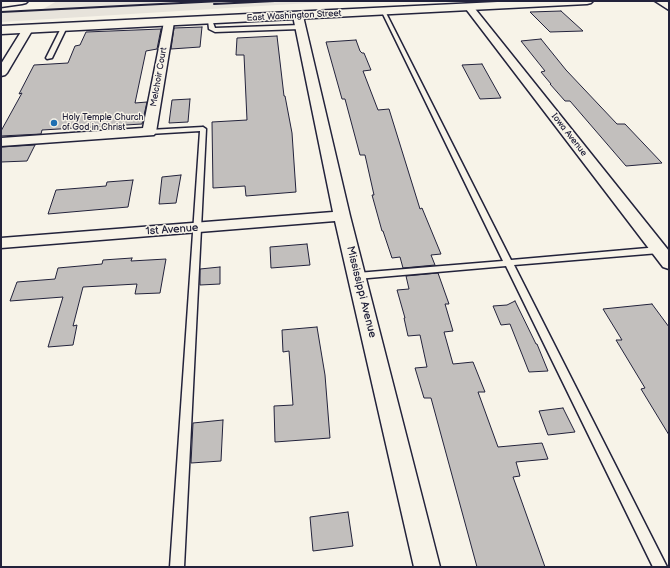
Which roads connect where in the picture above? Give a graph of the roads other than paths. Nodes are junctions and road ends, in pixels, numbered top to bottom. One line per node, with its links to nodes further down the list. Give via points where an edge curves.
1 (22, 1): 4 (street)
2 (587, 1): 5 (street, East Washington Street)
3 (660, 1): 6 (street)
4 (1, 4)
5 (468, 7): 7 (street, East Washington Street); 20 (street, Iowa Avenue)
6 (669, 7)
7 (383, 11): 8 (street, East Washington Street); 21 (lane)
8 (299, 21): 9 (street, East Washington Street); 17 (street, Mississippi Avenue)
9 (169, 22): 10 (street, East Washington Street); 15 (street, Melchoir Court)
10 (64, 27): 11 (street, East Washington Street); 13 (lane)
11 (28, 29): 12 (street, East Washington Street); 14 (street)
12 (1, 30)
13 (49, 58)
14 (1, 73)
15 (149, 132): 16 (street); 18 (lane, via 203,129)
16 (1, 142)
17 (342, 216): 18 (street, 1st Avenue); 23 (street, Mississippi Avenue)
18 (197, 228): 19 (street, 1st Avenue); 24 (lane)
19 (1, 243)
20 (658, 250): 21 (lane); 22 (street, Iowa Avenue)
21 (509, 263): 23 (lane); 26 (lane)
22 (669, 263)
23 (357, 276): 25 (street, Mississippi Avenue)
24 (177, 567)
25 (427, 567)
26 (660, 567)

